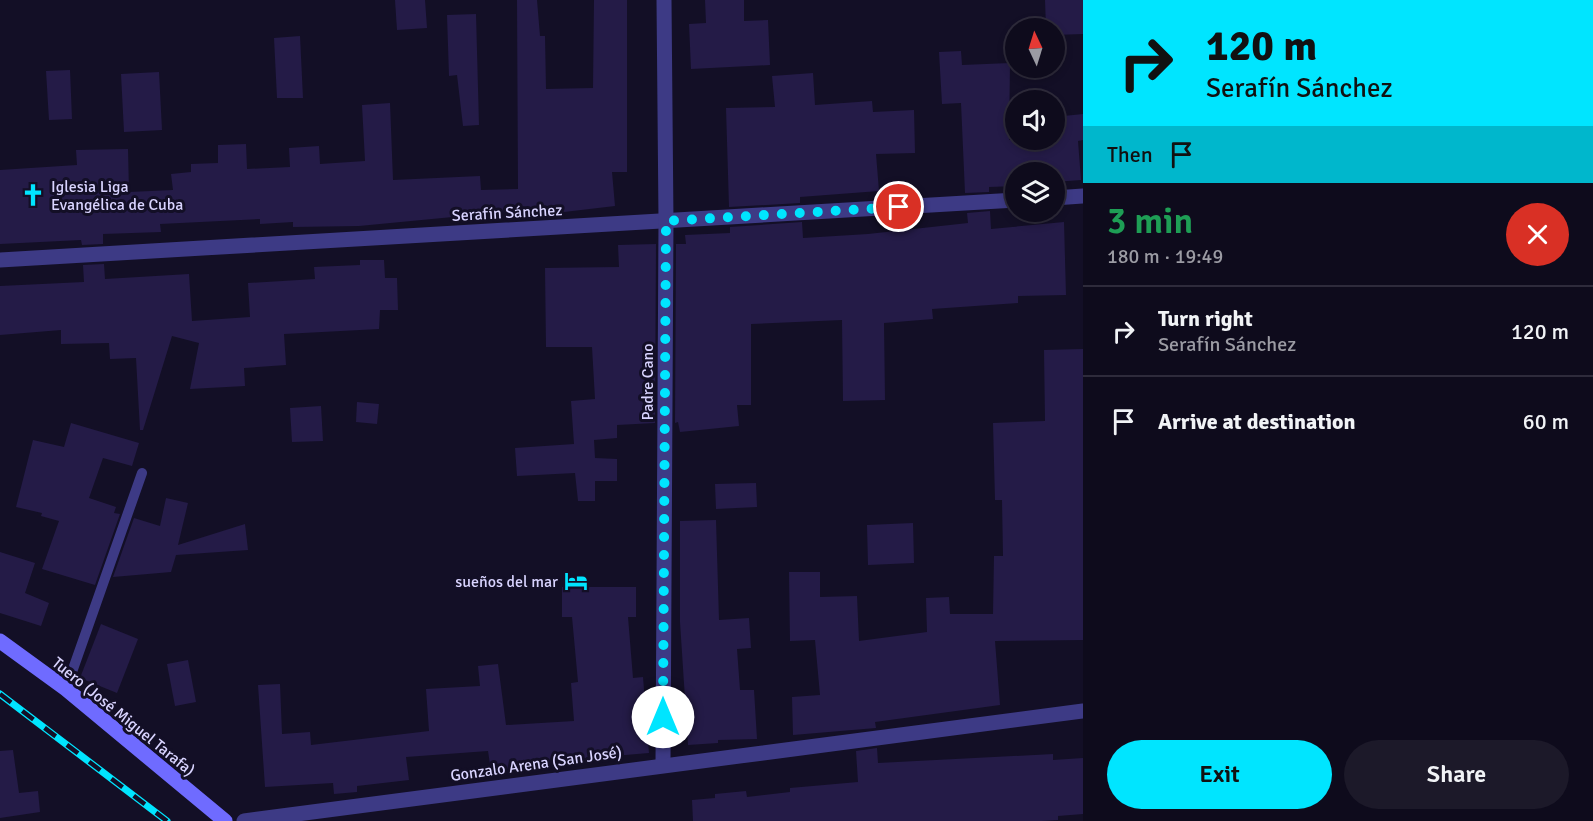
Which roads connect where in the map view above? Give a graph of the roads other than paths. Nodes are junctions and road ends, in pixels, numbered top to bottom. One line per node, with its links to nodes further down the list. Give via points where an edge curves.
1 (664, 0): 5 (street, Padre Cano)
2 (1083, 196): 3 (street)
3 (1065, 197)
4 (1005, 201): 5 (street, Serafín Sánchez)
5 (666, 221): 6 (street, Serafín Sánchez); 11 (street, Padre Cano)
6 (0, 260)
7 (142, 473): 9 (lane)
8 (0, 641): 9 (main road, Tuero (José Miguel Tarafa))
9 (66, 689): 12 (main road, Tuero (José Miguel Tarafa))
10 (1083, 711): 11 (street, Gonzalo Arena (San José))
11 (663, 764): 13 (street, Gonzalo Arena (San José))
12 (225, 821)
13 (244, 821)

